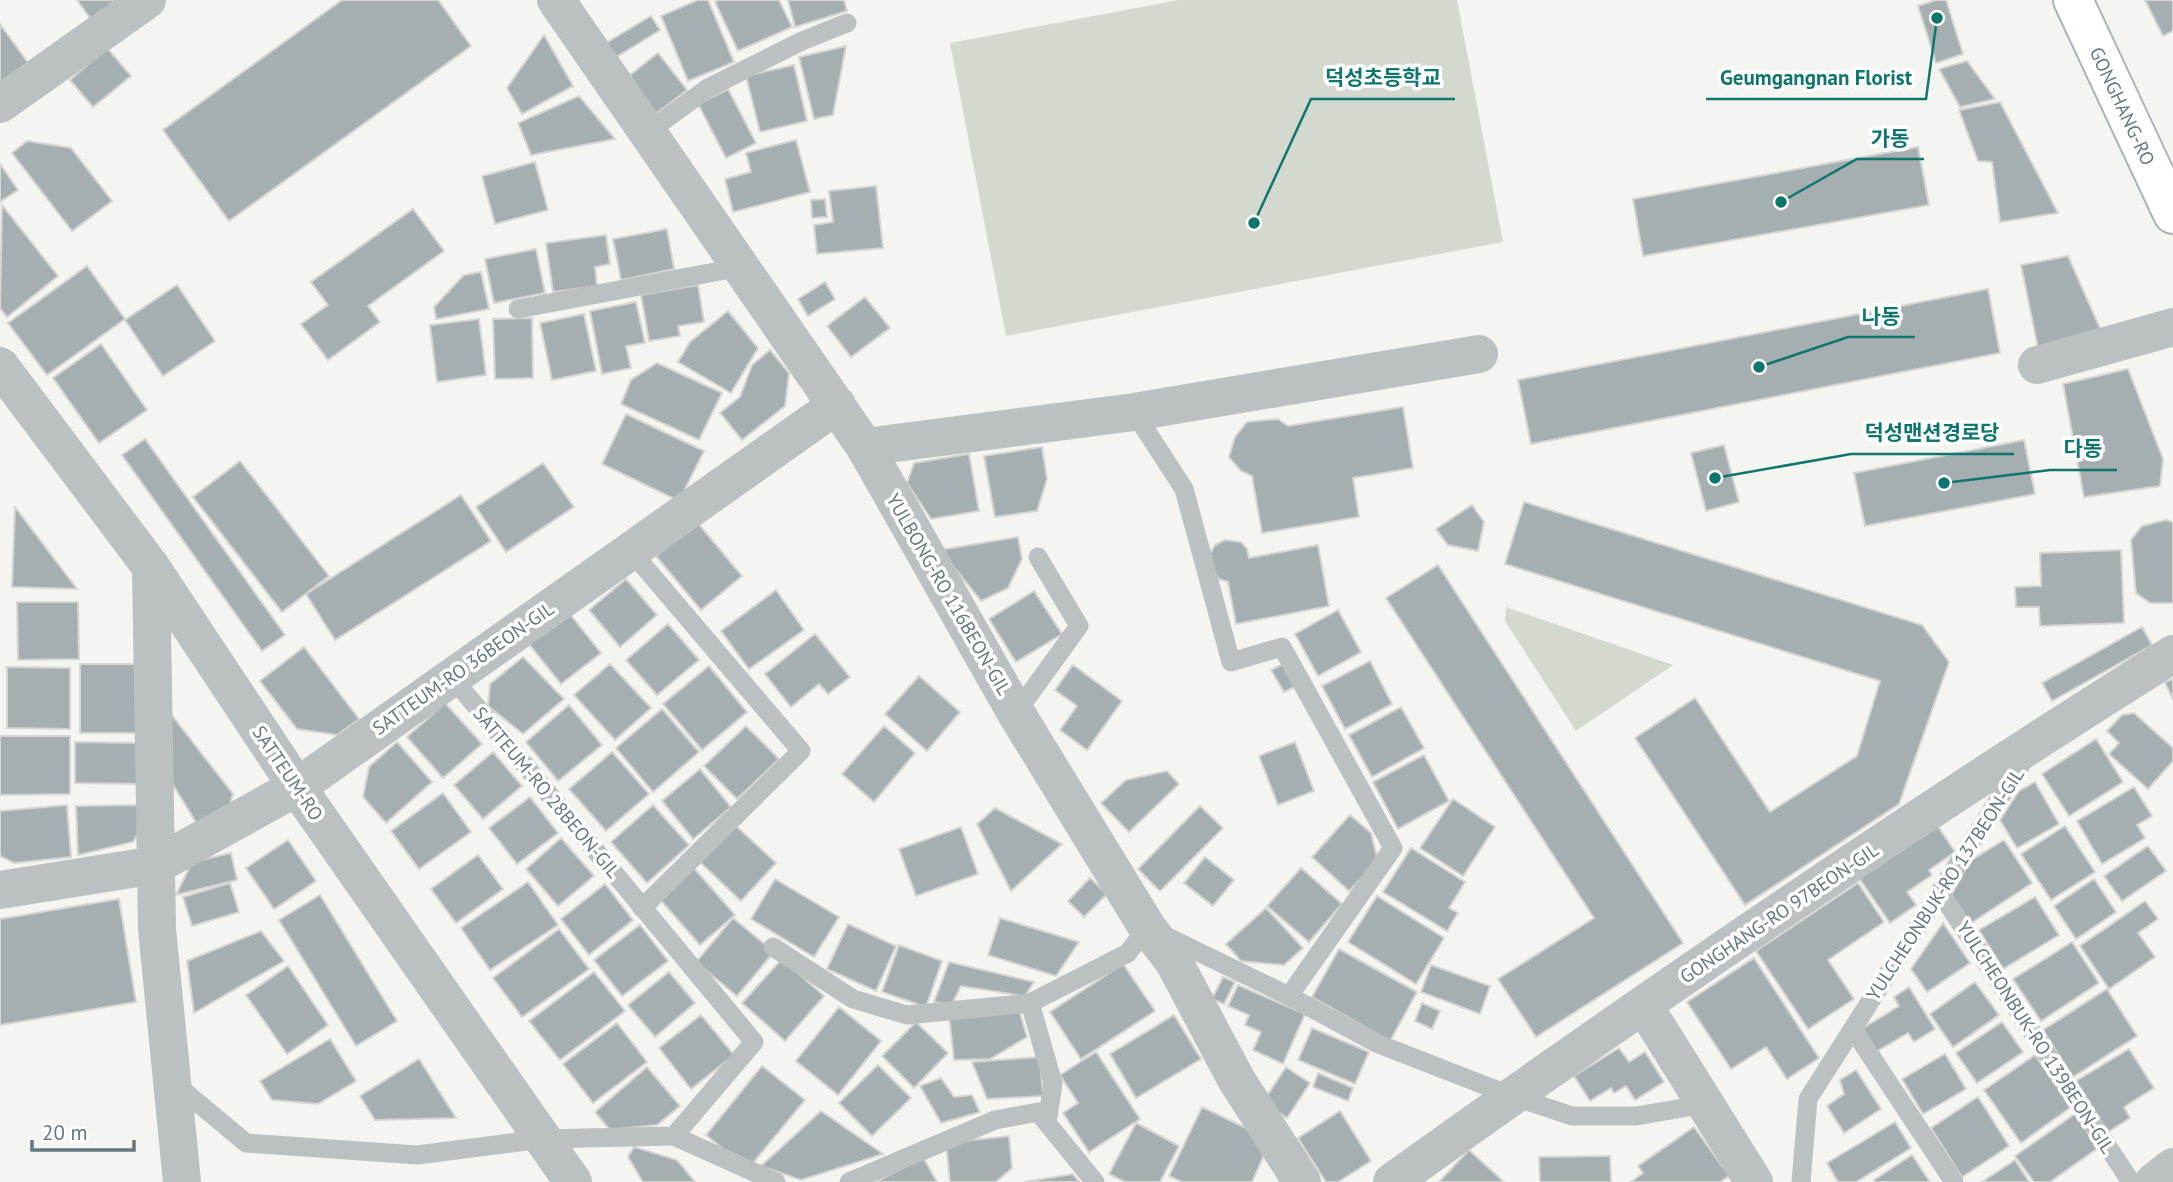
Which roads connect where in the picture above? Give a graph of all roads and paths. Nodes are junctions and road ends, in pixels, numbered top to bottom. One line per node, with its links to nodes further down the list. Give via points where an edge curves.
1 (147, 0): 5 (street)
2 (556, 0): 6 (street, YULBONG-RO 116BEON-GIL)
3 (2073, 0): 7 (main road, GONGHANG-RO)
4 (847, 23): 6 (lane, via 708,88)
5 (0, 104)
6 (648, 132): 8 (street, YULBONG-RO 116BEON-GIL)
7 (2173, 214)
8 (741, 267): 9 (lane); 14 (street, YULBONG-RO 116BEON-GIL)
9 (518, 309)
10 (2173, 327): 12 (street)
11 (1479, 354): 15 (street)
12 (2037, 365)
13 (0, 366): 19 (street, SATTEUM-RO)
14 (837, 405): 16 (street, YULBONG-RO 116BEON-GIL); 17 (street, SATTEUM-RO 36BEON-GIL)
15 (1134, 412): 16 (street); 31 (lane, via 1184,489 1231,662 1282,647 1393,848)
16 (865, 447): 22 (street, YULBONG-RO 116BEON-GIL)
17 (630, 550): 21 (street, SATTEUM-RO 36BEON-GIL); 28 (lane, via 801,751)
18 (1038, 557): 22 (lane, via 1079,626)
19 (151, 567): 24 (street, SATTEUM-RO); 25 (street)
20 (2173, 654): 23 (street, GONGHANG-RO 97BEON-GIL)
21 (451, 676): 24 (street, SATTEUM-RO 36BEON-GIL); 28 (lane, SATTEUM-RO 28BEON-GIL)
22 (1016, 713): 29 (street, YULBONG-RO 116BEON-GIL)
23 (2037, 739): 27 (lane, YULCHEONBUK-RO 137BEON-GIL); 33 (street, GONGHANG-RO 97BEON-GIL)
24 (297, 787): 25 (street, SATTEUM-RO 36BEON-GIL); 40 (street, SATTEUM-RO)
25 (156, 865): 26 (street, SATTEUM-RO 36BEON-GIL); 35 (street, via 157,929)
26 (0, 890)
27 (1940, 892): 34 (lane, YULCHEONBUK-RO 137BEON-GIL); 52 (lane, YULCHEONBUK-RO 139BEON-GIL)
28 (642, 908): 39 (lane, SATTEUM-RO 28BEON-GIL, via 754,1042)
29 (1147, 927): 31 (lane); 32 (lane, via 1128,953); 47 (street, YULBONG-RO 116BEON-GIL, via 1174,962 1236,1079)
30 (773, 947): 32 (lane, via 853,999 907,1015)
31 (1289, 996): 36 (lane, via 1376,1044)
32 (1030, 1003): 38 (lane, via 1053,1083)
33 (1644, 1006): 36 (street, GONGHANG-RO 97BEON-GIL); 37 (street)
34 (1853, 1029): 50 (lane, YULCHEONBUK-RO 137BEON-GIL, via 1808,1099); 51 (lane)
35 (172, 1081): 40 (lane, via 247,1143 417,1155); 42 (street)
36 (1512, 1096): 37 (lane, via 1572,1116 1636,1116); 48 (street, GONGHANG-RO 97BEON-GIL)
37 (1706, 1104): 49 (street)
38 (1046, 1123): 45 (lane, via 1038,1112 995,1121); 46 (lane)
39 (674, 1136): 40 (lane); 44 (lane)
40 (543, 1139): 43 (street, SATTEUM-RO)
41 (2173, 1167): 53 (street)
42 (181, 1182)
43 (573, 1182)
44 (776, 1182)
45 (849, 1182)
46 (1095, 1182)
47 (1302, 1182)
48 (1392, 1182)
49 (1754, 1182)
50 (1801, 1182)
51 (1954, 1182)
52 (2131, 1182)
53 (2154, 1182)

